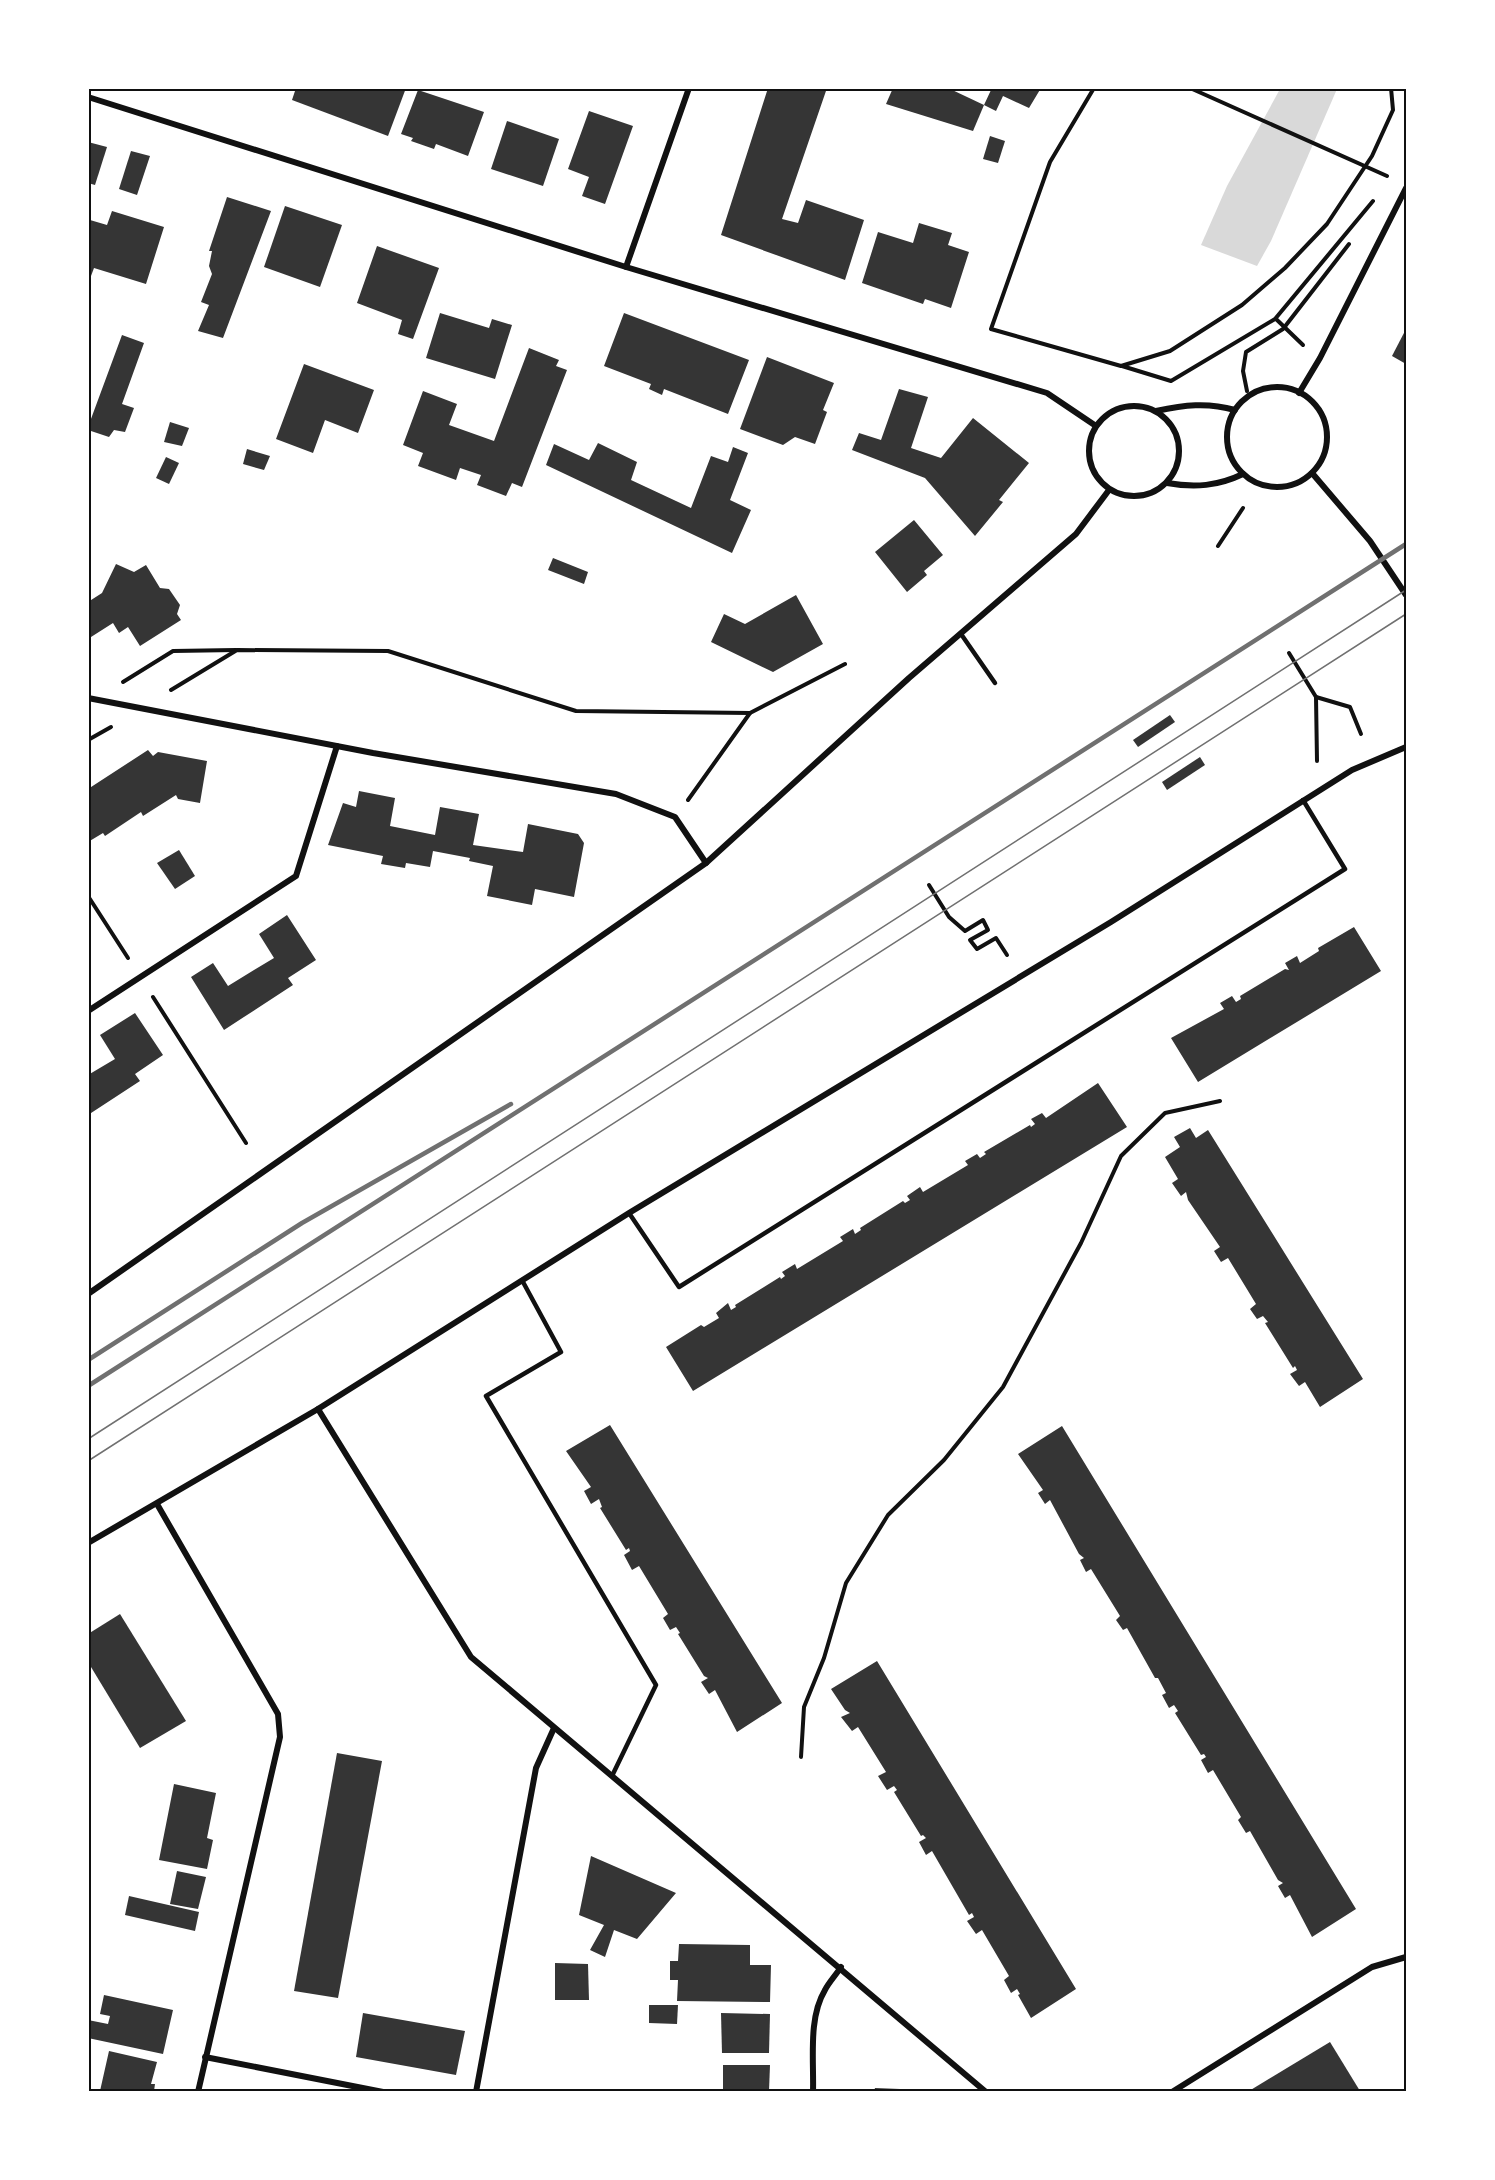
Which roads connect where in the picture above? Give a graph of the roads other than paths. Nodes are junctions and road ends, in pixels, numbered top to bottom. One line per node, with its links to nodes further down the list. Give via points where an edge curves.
1 (689, 88): 4 (street)
2 (88, 97): 4 (street)
3 (1407, 188): 5 (street)
4 (626, 267): 8 (street, via 1047,393)
5 (1299, 393): 6 (street, via 1286,388 1260,390); 9 (street, via 1316,408 1326,430 1323,453)
6 (1235, 410): 7 (street, via 1211,404); 10 (street, via 1227,437 1234,464)
7 (1156, 411): 8 (street, via 1144,407 1117,409); 11 (street, via 1167,420 1179,445 1179,459)
8 (1096, 426): 12 (street, via 1088,448 1089,460 1100,482)
9 (1312, 473): 10 (street, via 1285,487 1270,487); 13 (street, via 1370,541)
10 (1243, 474): 11 (street, via 1222,484 1186,487)
11 (1167, 483): 12 (street, via 1140,497)
12 (1109, 490): 14 (street, via 1076,534)
13 (1407, 595)
14 (961, 634): 15 (lane); 20 (street)
15 (995, 683)
16 (91, 699): 17 (street)
17 (336, 746): 20 (street, via 616,795 675,817); 21 (street, via 296,876)
18 (1407, 747): 19 (street, via 1371,760)
19 (1303, 800): 22 (street, via 1111,922); 22 (lane, via 1345,868 679,1287)
20 (706, 864): 24 (street)
21 (88, 1011)
22 (628, 1213): 23 (street)
23 (523, 1282): 25 (street); 29 (lane, via 561,1352 486,1396 656,1685)
24 (88, 1294)
25 (318, 1409): 26 (street); 28 (street, via 471,1657)
26 (157, 1504): 27 (street); 32 (street, via 278,1714 280,1737)
27 (88, 1543)
28 (554, 1728): 29 (street); 35 (street, via 536,1768)
29 (612, 1776): 31 (street)
30 (1407, 1957): 38 (street, via 1372,1967)
31 (841, 1967): 36 (street, via 818,2007); 37 (street)
32 (205, 2058): 33 (street); 34 (street)
33 (198, 2091)
34 (383, 2091)
35 (476, 2091)
36 (813, 2091)
37 (986, 2091)
38 (1172, 2091)

